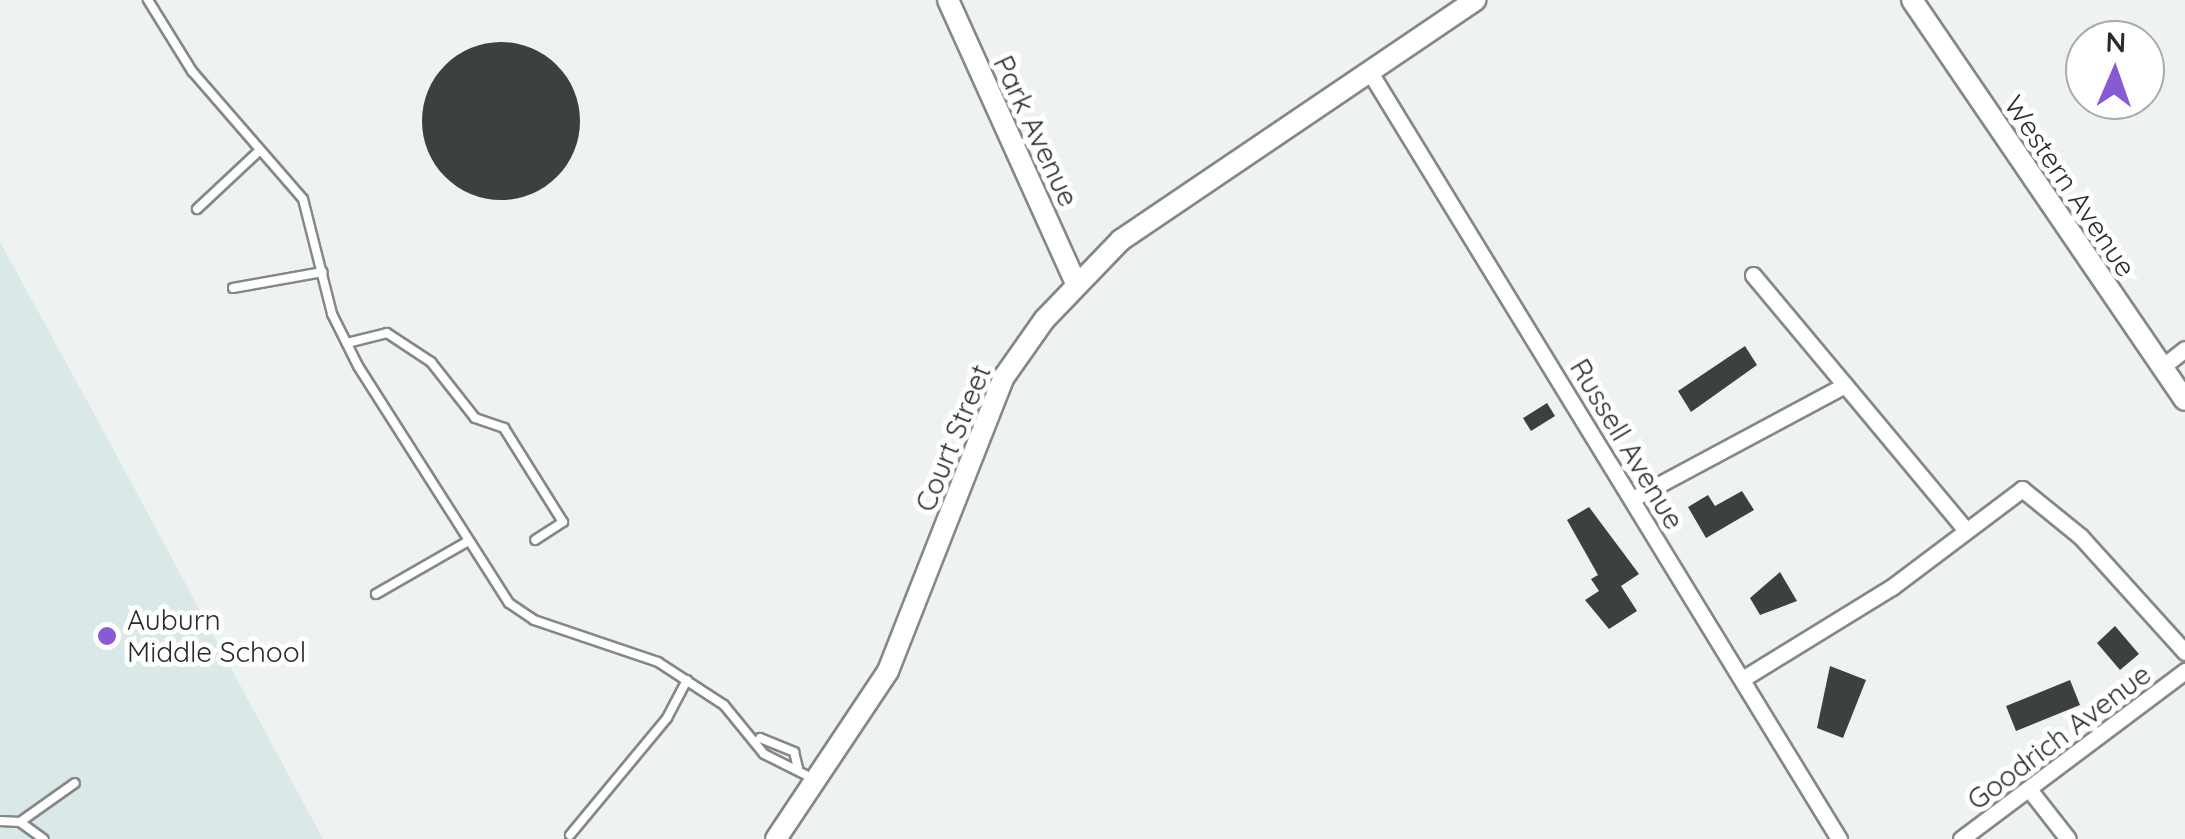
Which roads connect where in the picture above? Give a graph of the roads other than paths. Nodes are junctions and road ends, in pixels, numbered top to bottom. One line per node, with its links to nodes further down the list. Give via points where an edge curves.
1 (148, 0): 6 (lane, via 192,71)
2 (948, 0): 10 (main road, Park Avenue)
3 (1474, 0): 5 (main road, Court Street)
4 (1912, 0): 14 (main road, Western Avenue)
5 (1370, 74): 10 (main road, Court Street, via 1121,240); 17 (street, Russell Avenue)
6 (260, 150): 7 (lane); 8 (lane, via 303,198)
7 (197, 210)
8 (323, 272): 11 (lane); 12 (lane)
9 (1753, 275): 15 (street)
10 (1076, 284): 28 (main road, Court Street, via 1004,377 908,632)
11 (233, 288)
12 (347, 343): 19 (lane, via 386,334 431,362 475,418 504,428 563,522); 20 (lane)
13 (2185, 350): 14 (street)
14 (2162, 367): 16 (main road, Western Avenue)
15 (1845, 385): 17 (street); 18 (street)
16 (2185, 400)
17 (1634, 498): 24 (street, Russell Avenue)
18 (1964, 528): 22 (street, via 2022,488 2038,494); 24 (street, via 1892,587)
19 (535, 540)
20 (465, 543): 21 (lane); 25 (lane, via 534,620)
21 (376, 594)
22 (2185, 652)
23 (2185, 671): 30 (street, Goodrich Avenue)
24 (1744, 678): 36 (street, Russell Avenue)
25 (687, 680): 26 (lane); 33 (lane, via 667,718)
26 (760, 738): 27 (lane, via 764,754); 27 (lane, via 794,752)
27 (798, 768): 28 (lane)
28 (816, 780): 35 (main road, Court Street)
29 (75, 783): 32 (lane)
30 (2032, 793): 37 (street, Goodrich Avenue); 38 (street)
31 (0, 820): 32 (lane)
32 (20, 822): 34 (lane)
33 (570, 836)
34 (42, 839)
35 (776, 839)
36 (1839, 839)
37 (1961, 839)
38 (2068, 839)

